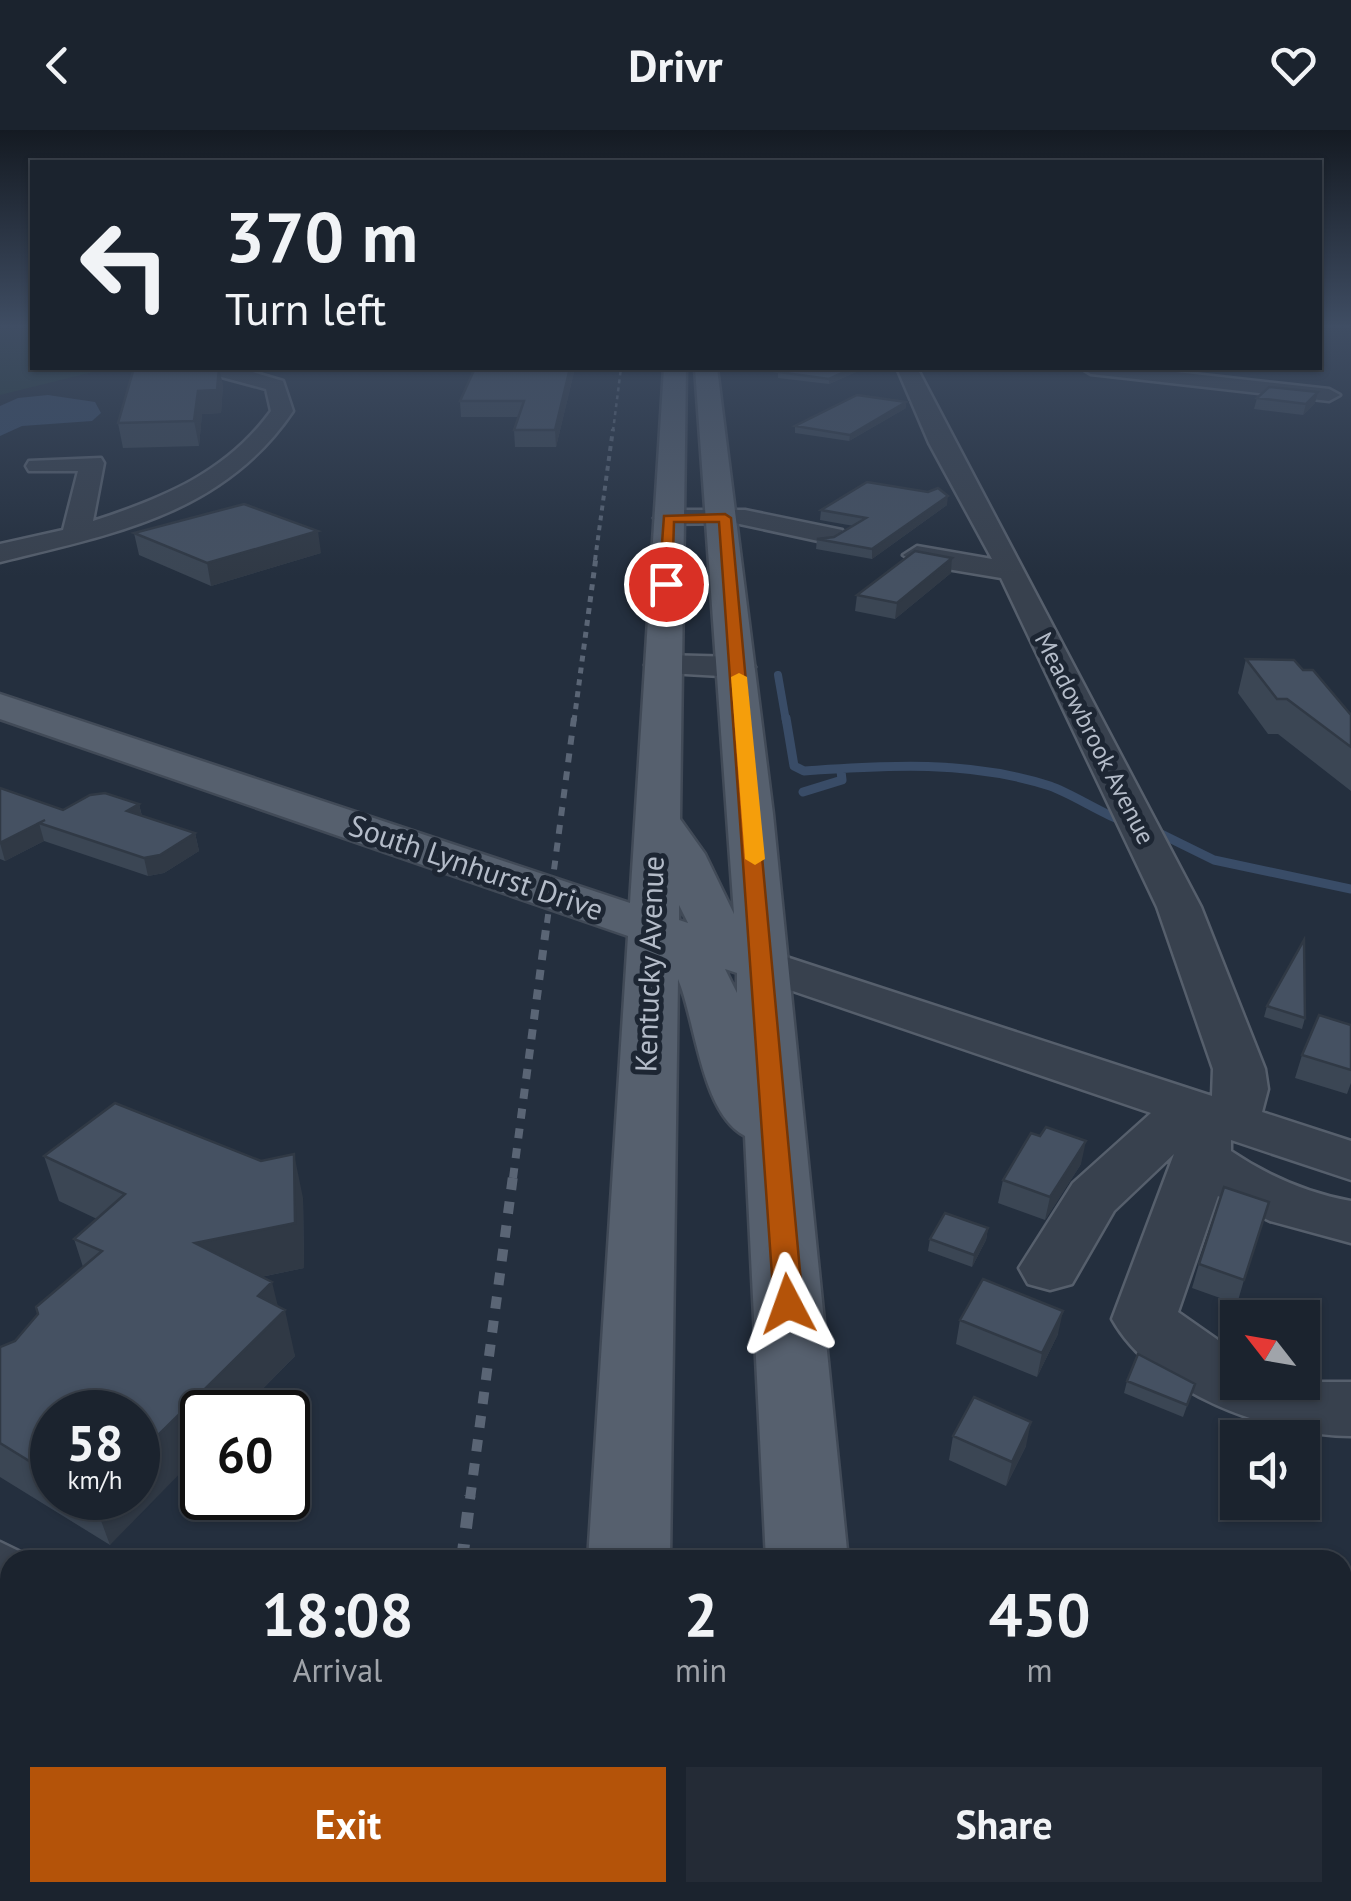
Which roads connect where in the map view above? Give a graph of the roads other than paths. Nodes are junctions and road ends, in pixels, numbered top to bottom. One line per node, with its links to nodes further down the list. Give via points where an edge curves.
1 (282, 411): 8 (street, via 263,443 228,473)
2 (673, 411): 6 (main road, Kentucky Avenue)
3 (714, 411): 7 (main road)
4 (926, 411): 12 (street, Meadowbrook Avenue)
5 (38, 466): 8 (street, via 92,463)
6 (668, 518): 7 (street); 13 (main road, Kentucky Avenue)
7 (735, 518): 9 (street); 14 (main road)
8 (76, 535): 10 (street)
9 (832, 536)
10 (0, 553)
11 (917, 555): 12 (street)
12 (1009, 570): 19 (street, Meadowbrook Avenue, via 1192,934 1241,1089)
13 (662, 665): 14 (street); 16 (main road, Kentucky Avenue)
14 (738, 667): 18 (main road)
15 (0, 706): 17 (main road, South Lynhurst Drive)
16 (655, 819): 17 (main road, Kentucky Avenue); 18 (main road, via 682,849 708,919)
17 (652, 927): 18 (main road, South Lynhurst Drive); 20 (main road, via 700,967 743,1105); 25 (main road, Kentucky Avenue)
18 (763, 965): 19 (street, South Lynhurst Drive); 20 (main road)
19 (1206, 1125): 21 (street, South Lynhurst Drive); 22 (street, via 1239,1186 1277,1205); 23 (street, via 1162,1139 1110,1179); 24 (street, Meadowbrook Avenue, via 1144,1318 1184,1357 1241,1386 1313,1412)
20 (776, 1134): 26 (main road)
21 (1351, 1161)
22 (1351, 1222)
23 (1050, 1268)
24 (1351, 1410)
25 (629, 1550)
26 (805, 1550)

